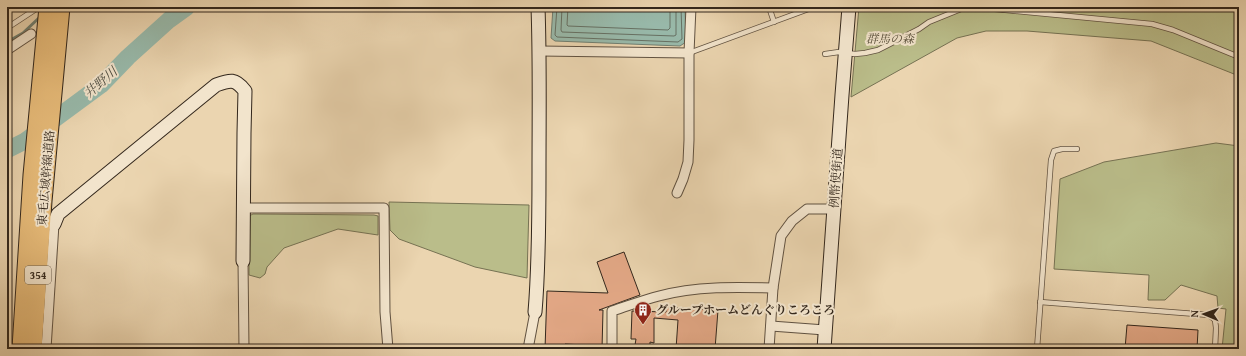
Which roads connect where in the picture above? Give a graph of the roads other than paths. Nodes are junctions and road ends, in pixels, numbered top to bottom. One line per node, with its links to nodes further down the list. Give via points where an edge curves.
1 (39, 7): 12 (lane)
2 (48, 7): 11 (highway, 東毛広域幹線道路 / 354)
3 (538, 7): 14 (street)
4 (691, 7): 16 (street)
5 (769, 7): 10 (lane)
6 (814, 7): 10 (lane)
7 (849, 7): 15 (street, 例幣使街道)
8 (966, 7): 15 (lane, via 929,22 919,30 878,50 860,54)
9 (974, 7): 18 (lane, via 1152,24)
10 (774, 22): 16 (lane)
11 (50, 23): 13 (street); 19 (highway, 東毛広域幹線道路 / 354)
12 (7, 28)
13 (7, 50)
14 (540, 51): 16 (street); 28 (street)
15 (846, 52): 17 (lane); 23 (street, 例幣使街道)
16 (688, 53): 21 (street, via 688,162)
17 (825, 54)
18 (1239, 57)
19 (48, 78): 31 (highway, 東毛広域幹線道路 / 354, via 34,154); 32 (highway, 東毛広域幹線道路 / 354)
20 (1077, 149): 27 (lane, via 1054,150 1051,160)
21 (677, 193)
22 (243, 208): 24 (street, via 246,91 241,85 227,81 216,85 64,209 58,214); 25 (street); 35 (street, via 384,208)
23 (834, 209): 26 (street, via 807,209 792,221 781,236); 30 (street, 例幣使街道)
24 (54, 224): 33 (street)
25 (243, 262): 34 (street)
26 (773, 288): 29 (street); 37 (street, via 698,289 660,295 612,311)
27 (1040, 302): 40 (lane); 41 (lane, via 1209,315 1215,320)
28 (535, 312): 36 (street)
29 (771, 326): 30 (street); 38 (street)
30 (825, 330): 39 (street, 例幣使街道)
31 (21, 349)
32 (33, 349)
33 (46, 349)
34 (244, 349)
35 (388, 349)
36 (528, 349)
37 (612, 349)
38 (769, 349)
39 (824, 349)
40 (1037, 349)
41 (1215, 349)

